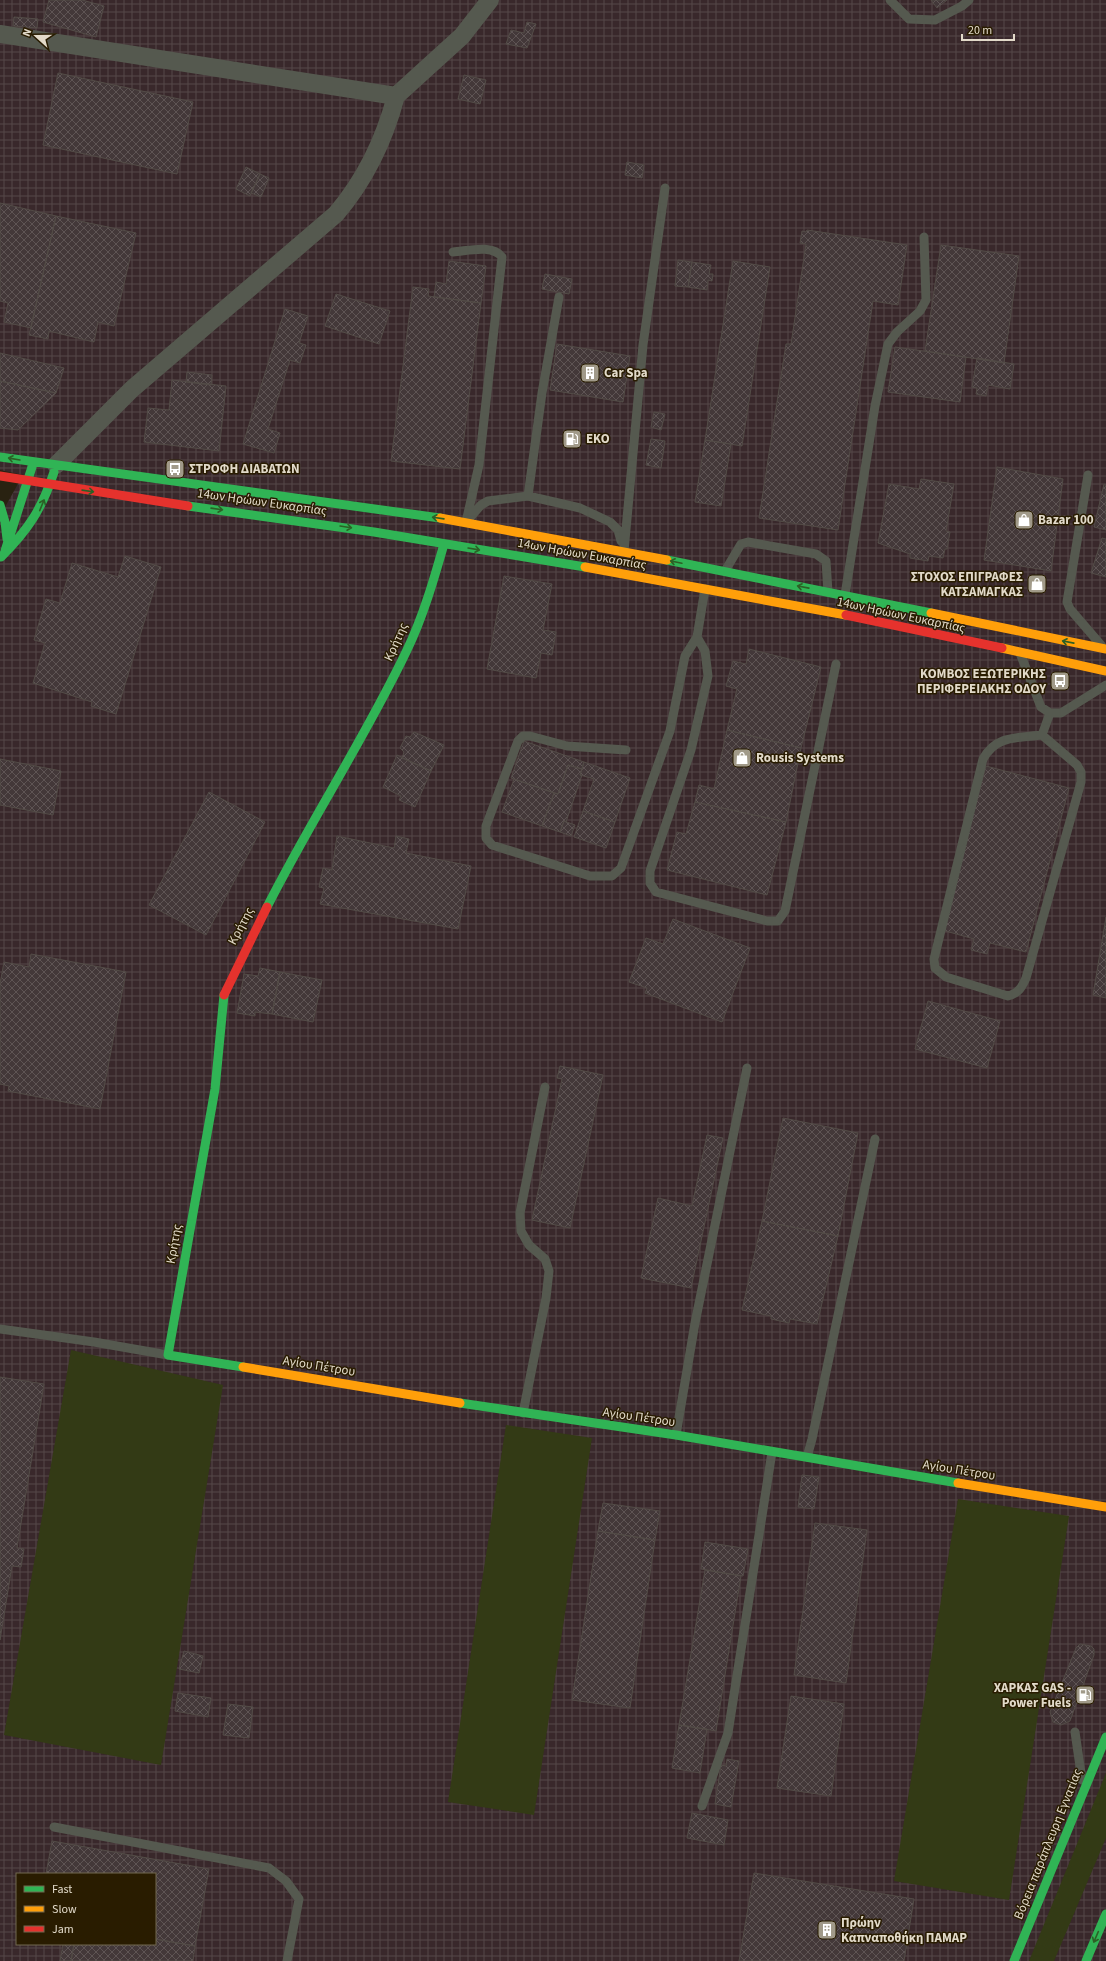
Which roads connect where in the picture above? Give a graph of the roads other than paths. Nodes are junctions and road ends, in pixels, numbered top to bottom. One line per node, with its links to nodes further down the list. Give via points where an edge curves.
1 (490, 0): 5 (street, via 462,36)
2 (890, 0): 3 (lane, via 909,19 935,20)
3 (969, 0)
4 (0, 34): 5 (street)
5 (396, 96): 12 (street, via 370,165 354,193 336,214 132,389)
6 (665, 188): 21 (lane, via 643,345)
7 (924, 237): 26 (lane, via 926,300 920,311 888,344 875,406)
8 (453, 252): 19 (lane, via 491,249 498,251 502,257 479,465)
9 (558, 297): 17 (lane)
10 (0, 457): 11 (main road, 14ων Ηρώων Ευκαρπίας, one-way to 10)
11 (34, 463): 12 (main road, 14ων Ηρώων Ευκαρπίας); 15 (main road)
12 (56, 465): 16 (main road); 19 (main road, 14ων Ηρώων Ευκαρπίας, one-way to 12)
13 (1088, 475): 28 (lane, via 1067,602 1070,609)
14 (0, 476): 15 (main road, 14ων Ηρώων Ευκαρπίας)
15 (28, 482): 16 (main road, 14ων Ηρώων Ευκαρπίας); 22 (main road)
16 (50, 486): 20 (main road, 14ων Ηρώων Ευκαρπίας, one-way to 20, via 270,516); 22 (main road, one-way to 16, via 32,525)
17 (528, 496): 19 (lane, via 488,500); 21 (lane, via 580,508 610,522 618,530)
18 (0, 506): 22 (main road, via 8,534)
19 (466, 522): 21 (main road, 14ων Ηρώων Ευκαρπίας)
20 (444, 544): 24 (main road, 14ων Ηρώων Ευκαρπίας, one-way to 24); 40 (main road, Κρήτης, via 436,576 408,649 369,724 277,886 224,991 215,1089)
21 (624, 551): 23 (main road, 14ων Ηρώων Ευκαρπίας, one-way to 21)
22 (2, 555)
23 (725, 572): 25 (main road, 14ων Ηρώων Ευκαρπίας, one-way to 23); 25 (lane, via 741,544 748,542 816,554 826,561)
24 (705, 589): 27 (lane); 29 (main road, 14ων Ηρώων Ευκαρπίας)
25 (828, 592): 26 (main road, 14ων Ηρώων Ευκαρπίας)
26 (845, 595): 28 (main road, 14ων Ηρώων Ευκαρπίας, one-way to 26)
27 (697, 637): 30 (lane, via 705,651 708,676 691,750 650,871 650,884 656,892 766,921 778,921 785,911); 35 (lane, via 684,656 670,731 621,868 612,876 590,876 492,846 486,838 486,826 518,740 523,736 567,746)
28 (1105, 649)
29 (1019, 652): 31 (main road, 14ων Ηρώων Ευκαρπίας); 33 (lane, via 1041,707)
30 (836, 664)
31 (1106, 671)
32 (1106, 685): 33 (lane, via 1061,713)
33 (1050, 713): 34 (lane)
34 (1042, 735): 34 (lane, via 1002,741 995,744 983,759 934,959 935,968 946,978 1008,996 1019,990 1026,978 1081,782 1081,772 1077,765)
35 (626, 750)
36 (746, 1068): 42 (lane, via 695,1323)
37 (545, 1087): 41 (lane, via 520,1212 521,1231 529,1245 545,1259 549,1271)
38 (875, 1139): 44 (lane)
39 (0, 1329): 40 (lane)
40 (168, 1354): 41 (main road, Αγίου Πέτρου)
41 (523, 1413): 42 (main road, Αγίου Πέτρου)
42 (676, 1435): 43 (main road, Αγίου Πέτρου)
43 (772, 1452): 44 (main road, Αγίου Πέτρου); 49 (lane, via 728,1733)
44 (807, 1457): 45 (main road, Αγίου Πέτρου)
45 (1106, 1507)
46 (1075, 1732): 48 (lane)
47 (1106, 1737): 48 (main road, Βόρεια παράπλευρη Εγνατίας)
48 (1084, 1790): 53 (main road, Βόρεια παράπλευρη Εγνατίας)
49 (702, 1806)
50 (54, 1827): 52 (lane, via 269,1868 286,1881 299,1899)
51 (1106, 1914): 54 (main road, one-way to 54)
52 (287, 1961)
53 (1014, 1961)
54 (1086, 1961)

